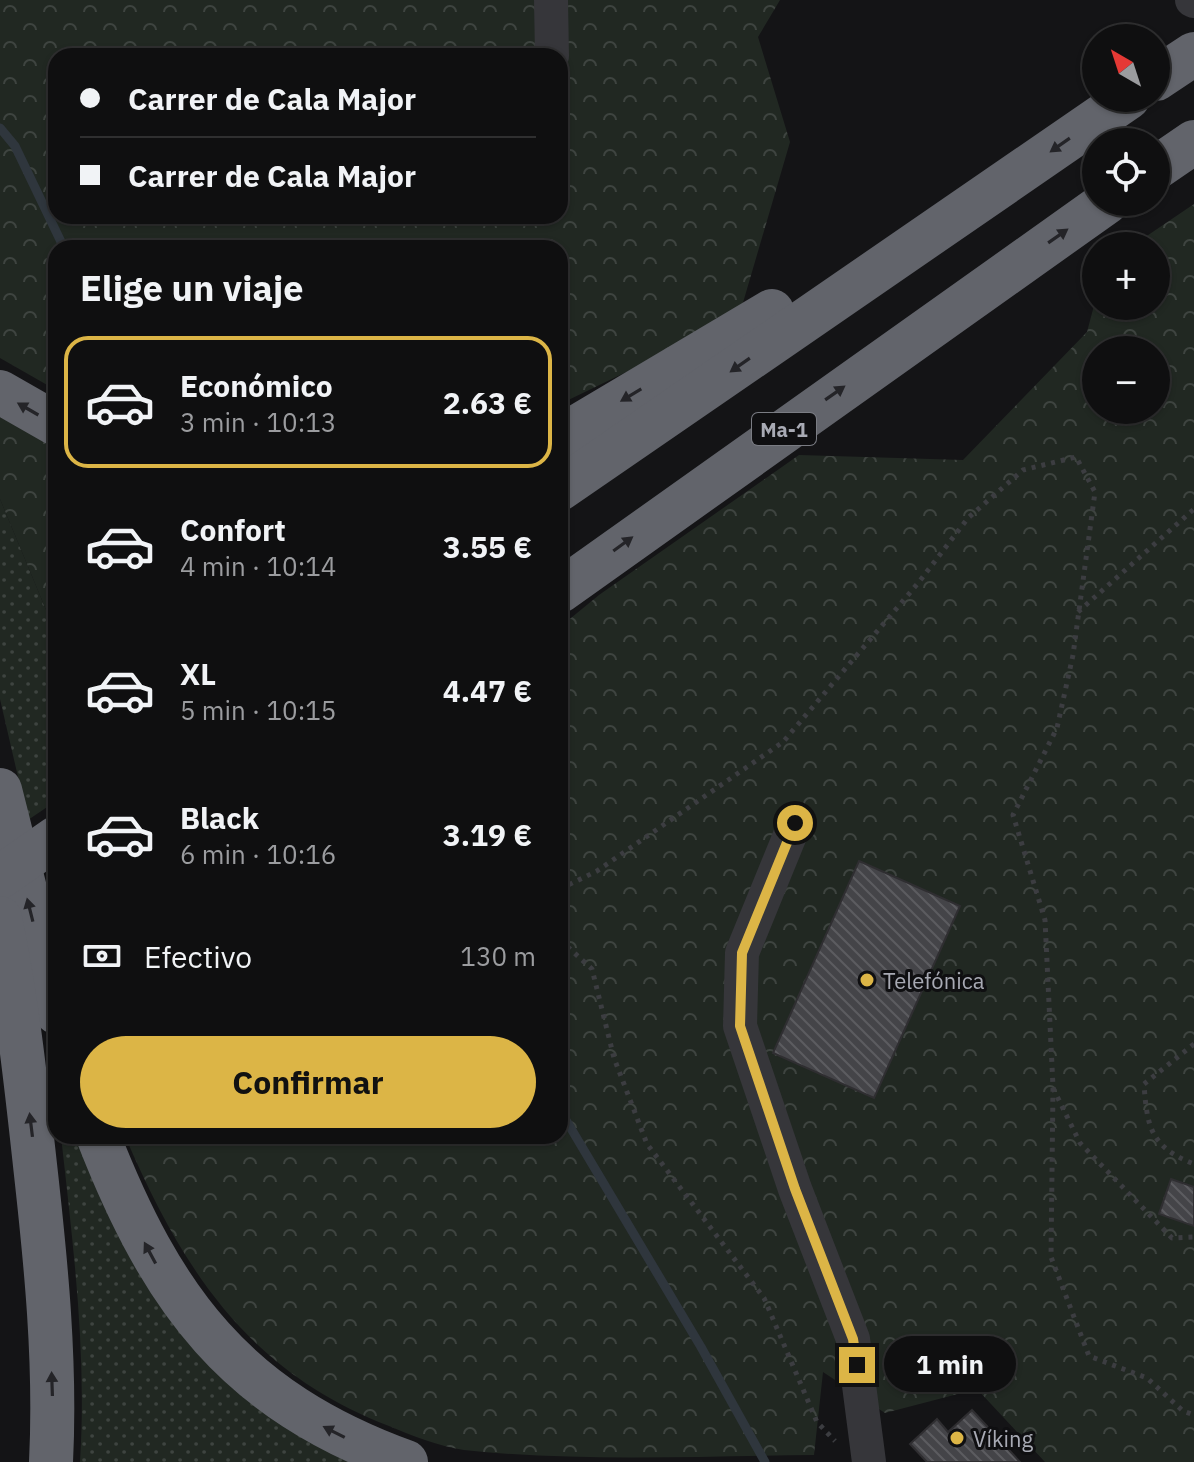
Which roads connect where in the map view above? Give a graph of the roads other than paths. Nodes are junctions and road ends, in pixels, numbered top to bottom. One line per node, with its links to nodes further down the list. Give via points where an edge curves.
1 (551, 0): 2 (street)
2 (552, 48)
3 (1194, 54): 4 (highway)
4 (1170, 70)
5 (1108, 112): 9 (highway, one-way to 9)
6 (1194, 142): 7 (highway)
7 (1170, 158)
8 (1087, 216): 14 (highway, Ma-1, one-way to 8)
9 (851, 289): 12 (highway, one-way to 12, via 781,305); 13 (highway, one-way to 13)
10 (0, 392): 11 (highway, one-way to 10)
11 (48, 419)
12 (568, 432)
13 (568, 484)
14 (568, 585)
15 (0, 790): 21 (highway, one-way to 15)
16 (795, 823): 24 (street, via 742,953 740,1026 853,1339)
17 (48, 844): 18 (highway)
18 (0, 877)
19 (0, 918): 25 (highway, one-way to 19, via 44,1242)
20 (48, 958): 22 (highway)
21 (48, 980)
22 (0, 991)
23 (102, 1144): 26 (highway, one-way to 23, via 354,1442 289,1405 204,1329 155,1261)
24 (857, 1457)
25 (51, 1462)
26 (406, 1462)

